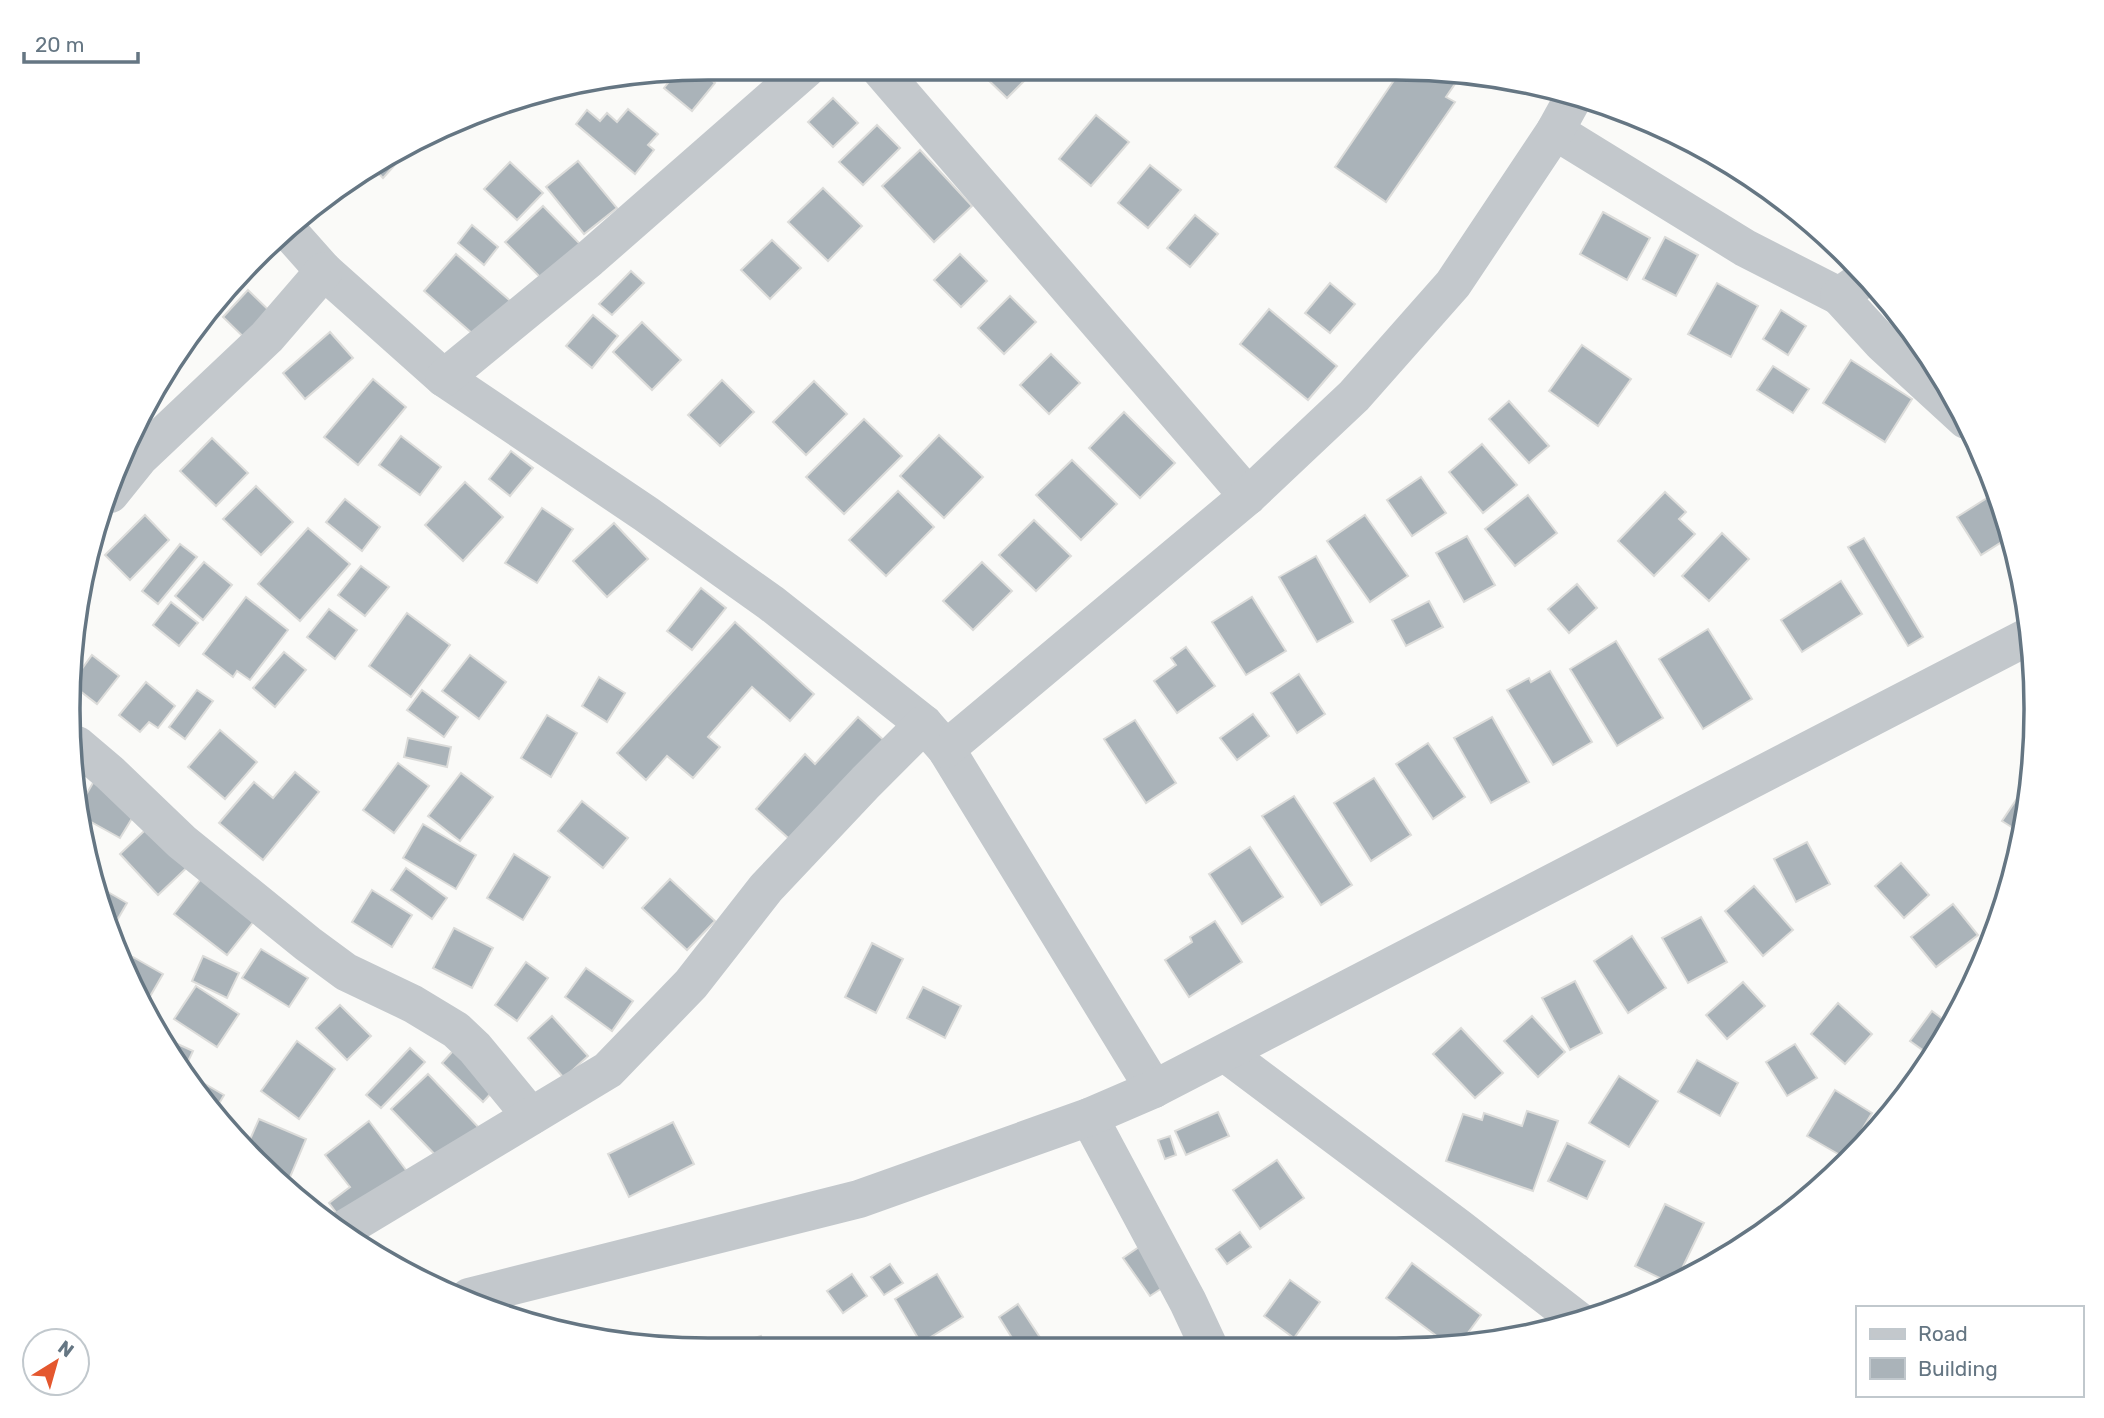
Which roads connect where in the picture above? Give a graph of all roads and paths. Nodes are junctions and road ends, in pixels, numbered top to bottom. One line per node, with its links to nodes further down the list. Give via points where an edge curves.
1 (793, 80): 7 (street, via 589,259)
2 (889, 80): 10 (street)
3 (1563, 117): 6 (street, via 1745,248); 10 (street, via 1453,284 1354,396)
4 (294, 237): 5 (street)
5 (324, 271): 7 (street); 9 (street, via 267,337)
6 (1852, 287): 8 (street, via 1882,343)
7 (444, 378): 12 (street, via 771,603)
8 (1939, 396)
9 (126, 475)
10 (1248, 496): 12 (street)
11 (2019, 641): 14 (street)
12 (935, 736): 15 (street); 16 (street, via 866,782 766,888 691,984 608,1070)
13 (82, 749): 16 (street, via 182,842 307,944 346,972 456,1030)
14 (1226, 1053): 15 (street); 20 (street)
15 (1154, 1089): 17 (street)
16 (531, 1116): 18 (street)
17 (1089, 1117): 19 (street, via 859,1199); 21 (street)
18 (351, 1225)
19 (480, 1294)
20 (1568, 1313)
21 (1205, 1338)

